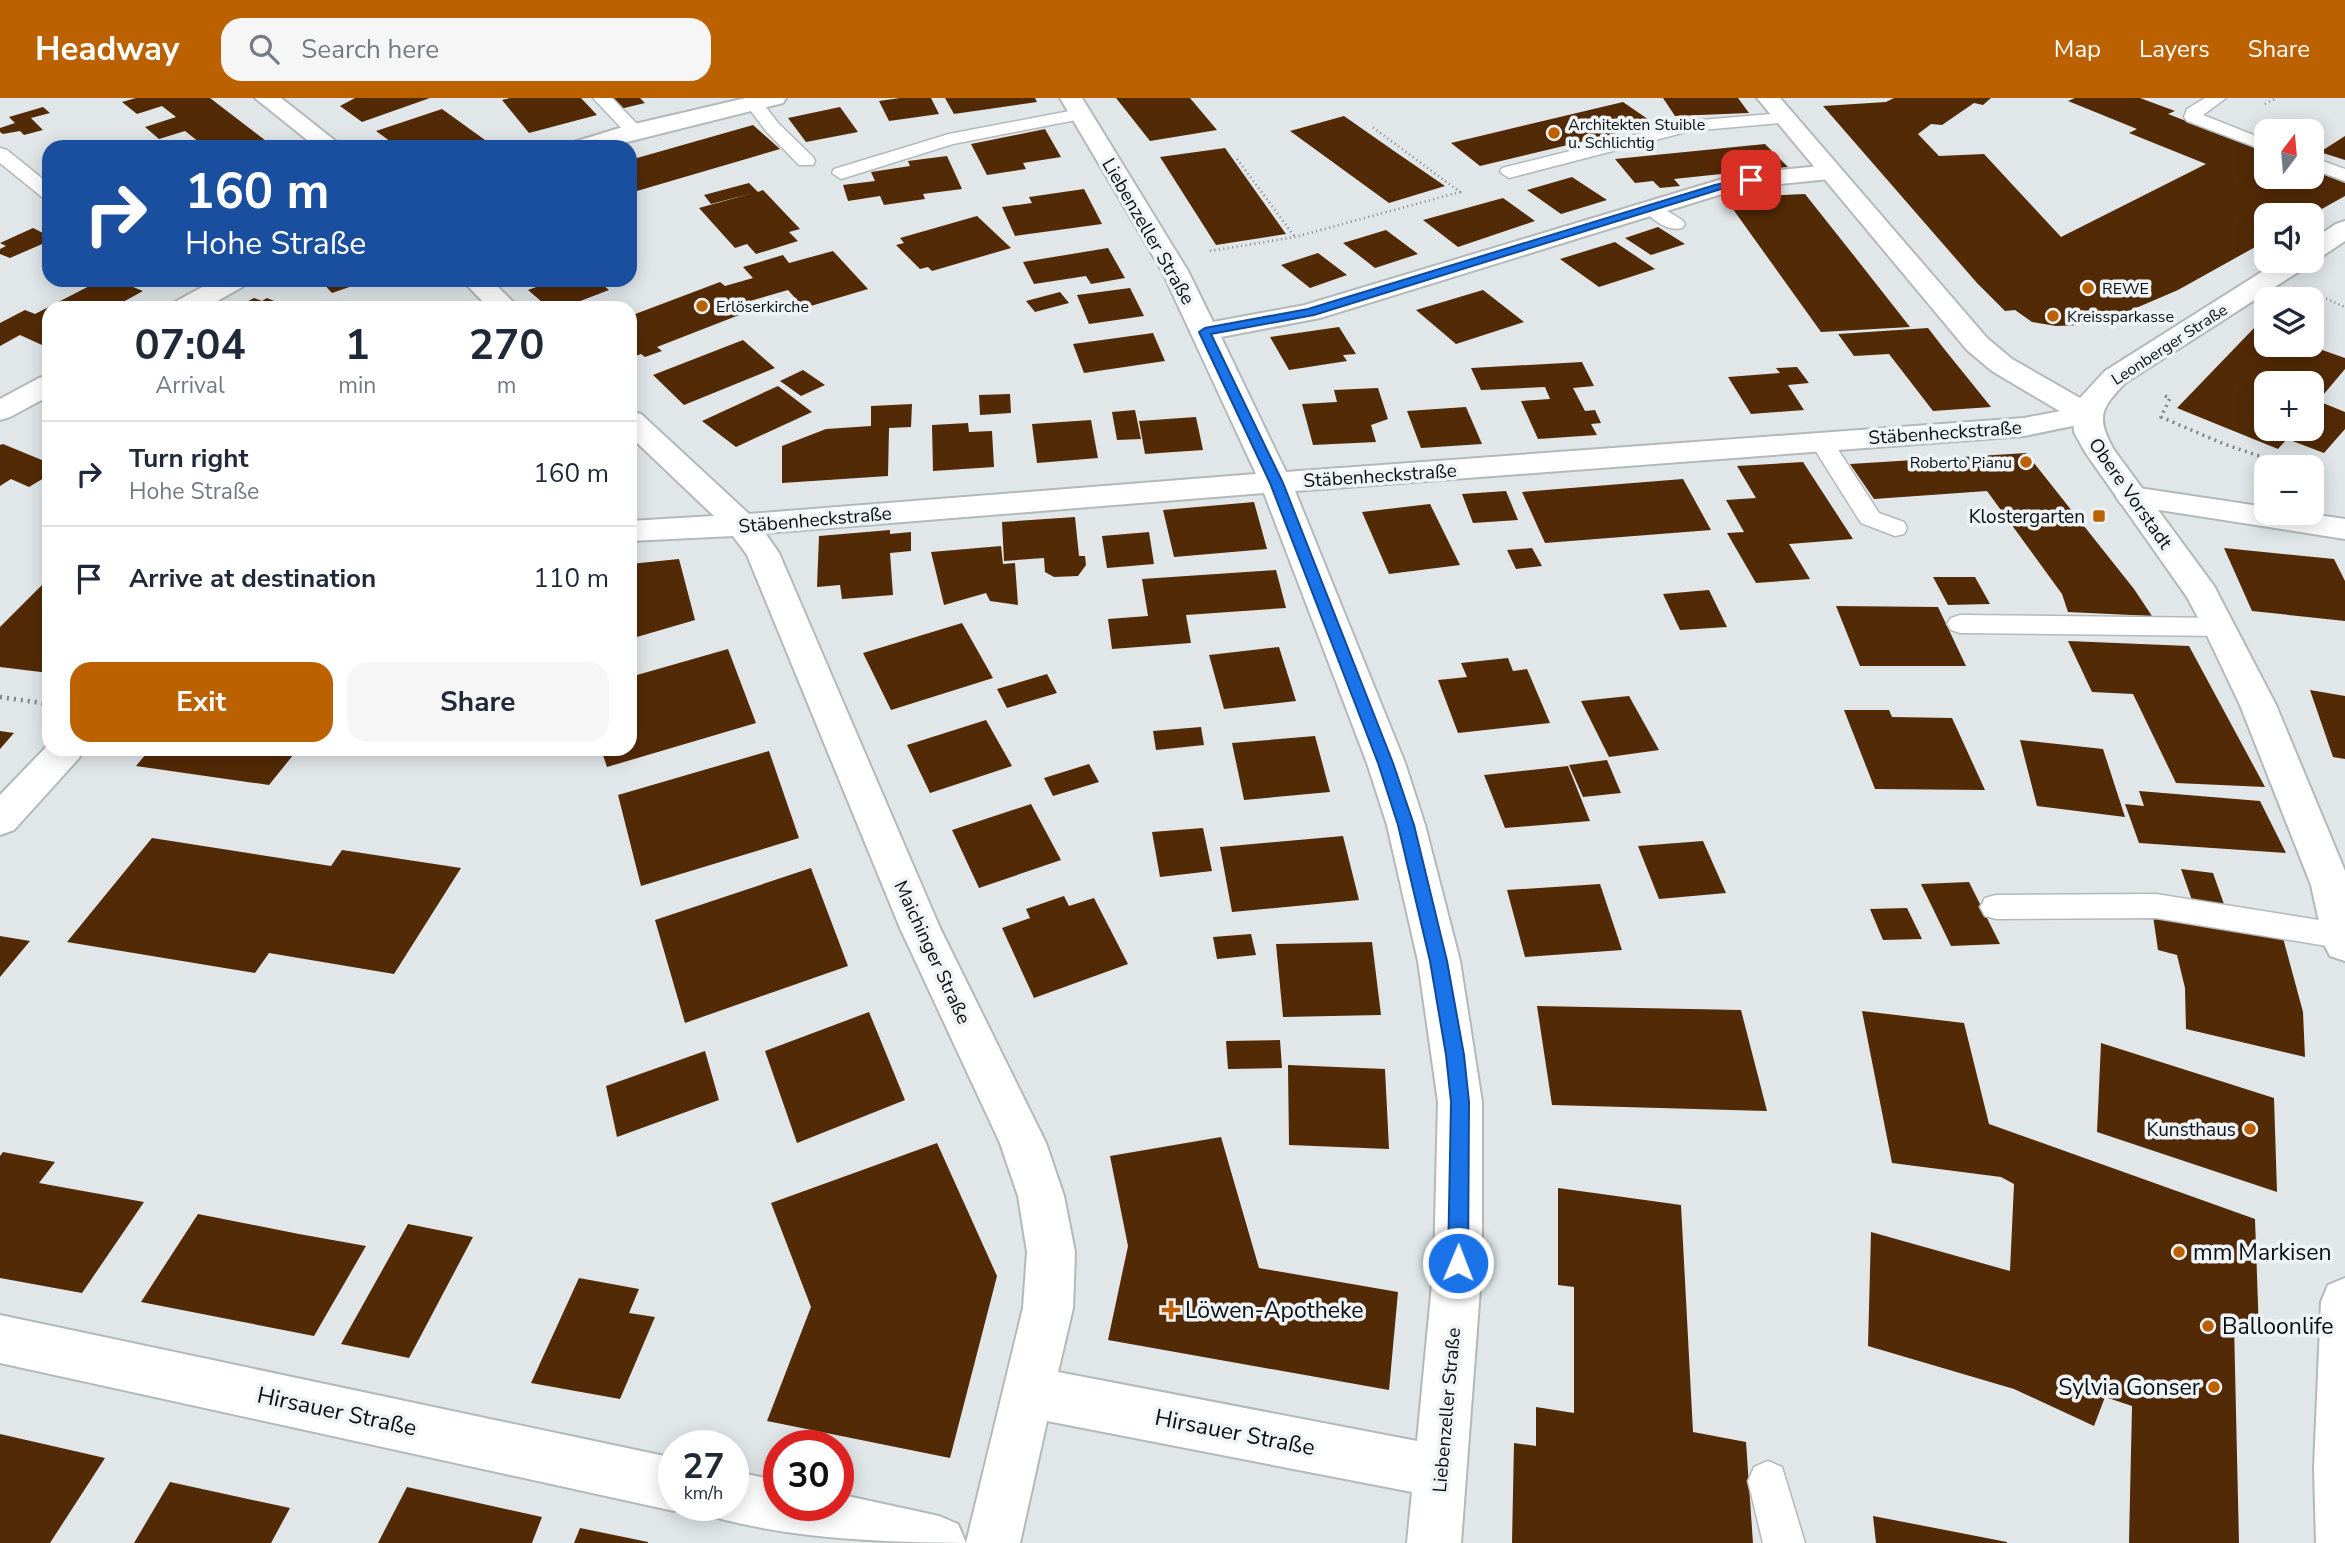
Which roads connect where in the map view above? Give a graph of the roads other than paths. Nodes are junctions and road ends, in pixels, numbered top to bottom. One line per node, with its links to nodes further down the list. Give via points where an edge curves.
1 (266, 98): 9 (street)
2 (602, 98): 8 (lane)
3 (1768, 98): 7 (street, Obere Vorstadt)
4 (2217, 98): 11 (lane, via 2193,117)
5 (764, 100): 8 (street); 13 (lane, via 772,127)
6 (1076, 106): 16 (lane); 29 (street, Liebenzeller Straße, via 1168,258)
7 (1784, 118): 15 (street, Obere Vorstadt); 17 (lane, via 1690,126)
8 (634, 131): 10 (street)
9 (322, 140)
10 (605, 140)
11 (2254, 141)
12 (0, 154): 19 (lane)
13 (806, 161)
14 (2324, 168): 18 (lane)
15 (1829, 172): 20 (street, via 1734,183); 32 (street, Obere Vorstadt, via 1978,344 2002,365)
16 (841, 173)
17 (1509, 173)
18 (2345, 176)
19 (42, 187)
20 (1651, 207): 21 (lane); 29 (street, via 1310,312)
21 (1675, 224)
22 (2345, 229): 23 (street)
23 (2324, 243)
24 (2278, 273): 32 (street, Leonberger Straße, via 2115,377 2095,397)
25 (216, 287): 27 (street)
26 (481, 287): 28 (street)
27 (195, 301)
28 (497, 301)
29 (1205, 332): 35 (street, Liebenzeller Straße)
30 (42, 388): 31 (street)
31 (0, 411)
32 (2087, 415): 34 (street, Stäbenheckstraße, via 2024,427); 36 (street, Obere Vorstadt, via 2089,432)
33 (637, 428): 37 (street, Maichinger Straße)
34 (1822, 442): 35 (street, Stäbenheckstraße); 38 (lane, via 1870,518)
35 (1276, 483): 37 (street, Stäbenheckstraße); 51 (street, Liebenzeller Straße, via 1406,825 1455,1055 1460,1102 1458,1263)
36 (2133, 496): 39 (street); 42 (street, Obere Vorstadt)
37 (742, 525): 40 (street, Stäbenheckstraße); 49 (street, Maichinger Straße, via 763,553 920,928 1023,1143 1041,1196 1051,1252 1048,1308)
38 (1895, 528)
39 (2345, 529)
40 (637, 531)
41 (1960, 624): 42 (lane)
42 (2220, 627): 46 (street, Obere Vorstadt, via 2258,705 2331,885)
43 (59, 756): 44 (street)
44 (0, 820)
45 (1996, 907): 46 (lane, via 2155,906)
46 (2344, 940)
47 (2345, 1302): 50 (street)
48 (0, 1339): 53 (street, Hirsauer Straße)
49 (1028, 1392): 51 (street, Hirsauer Straße); 56 (street, Maichinger Straße)
50 (2343, 1427): 59 (street)
51 (1441, 1472): 57 (street, Liebenzeller Straße)
52 (1768, 1480): 58 (lane)
53 (658, 1482)
54 (749, 1501): 55 (street)
55 (939, 1543)
56 (993, 1543)
57 (1434, 1543)
58 (1784, 1543)
59 (2343, 1543)

